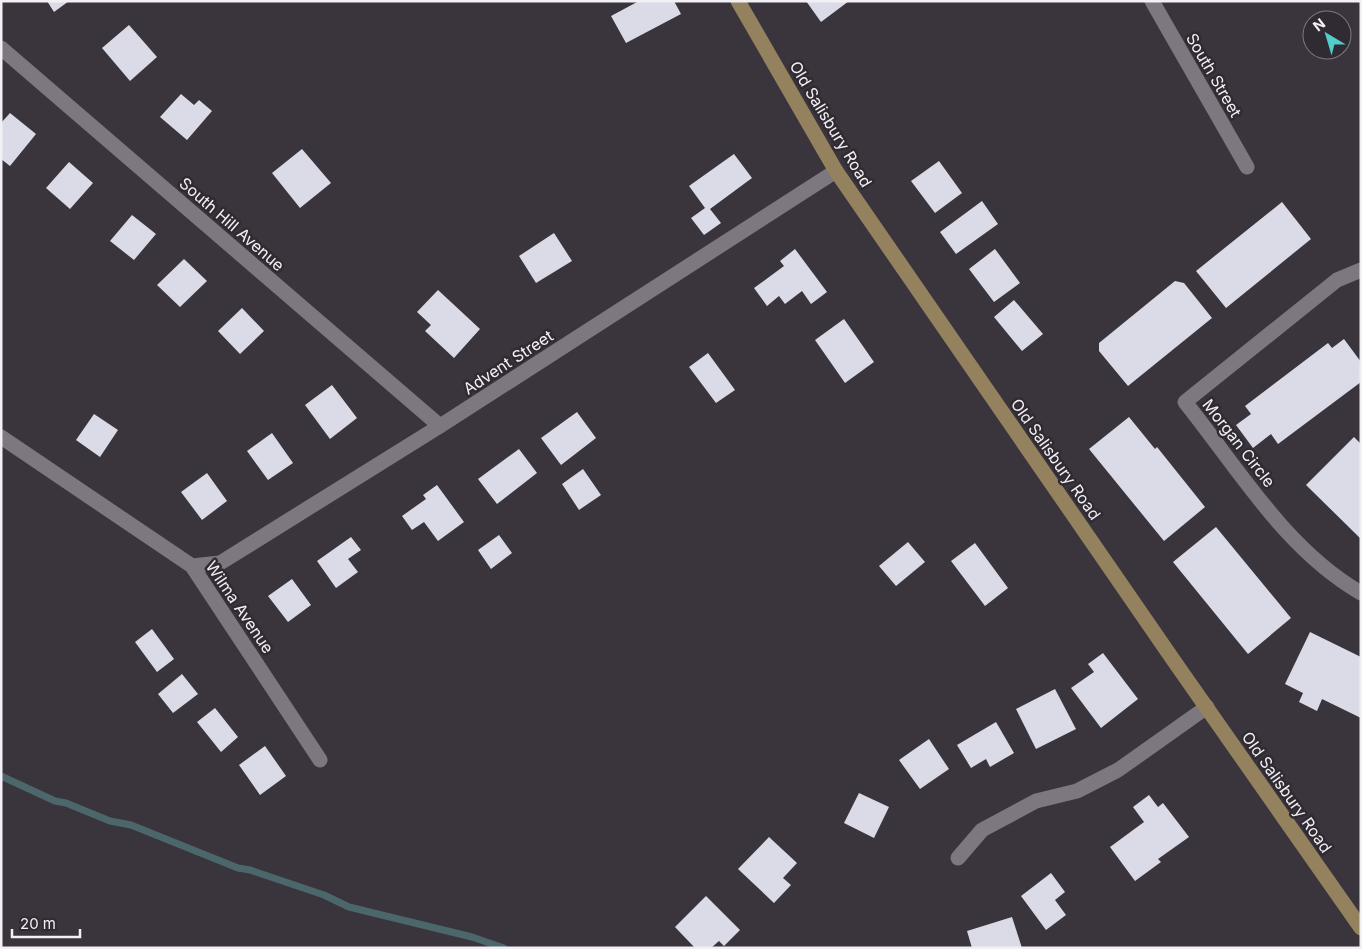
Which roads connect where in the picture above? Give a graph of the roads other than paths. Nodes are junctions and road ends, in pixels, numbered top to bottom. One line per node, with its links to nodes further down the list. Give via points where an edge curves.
1 (738, 1): 5 (main road, Old Salisbury Road)
2 (1152, 1): 4 (street, South Street)
3 (1, 48): 7 (street, South Hill Avenue)
4 (1247, 167)
5 (836, 171): 7 (street, Advent Street); 11 (main road, Old Salisbury Road)
6 (1361, 270): 10 (street, Morgan Circle, via 1337,280 1185,402 1292,537 1324,567)
7 (440, 426): 9 (street, Advent Street, via 220,563)
8 (1, 437): 9 (street, Wilma Avenue)
9 (192, 566): 12 (street, Wilma Avenue)
10 (1361, 593)
11 (1207, 707): 13 (street, via 1118,770 1077,791 1036,800 982,830); 14 (main road, Old Salisbury Road)
12 (320, 760)
13 (958, 858)
14 (1361, 928)

